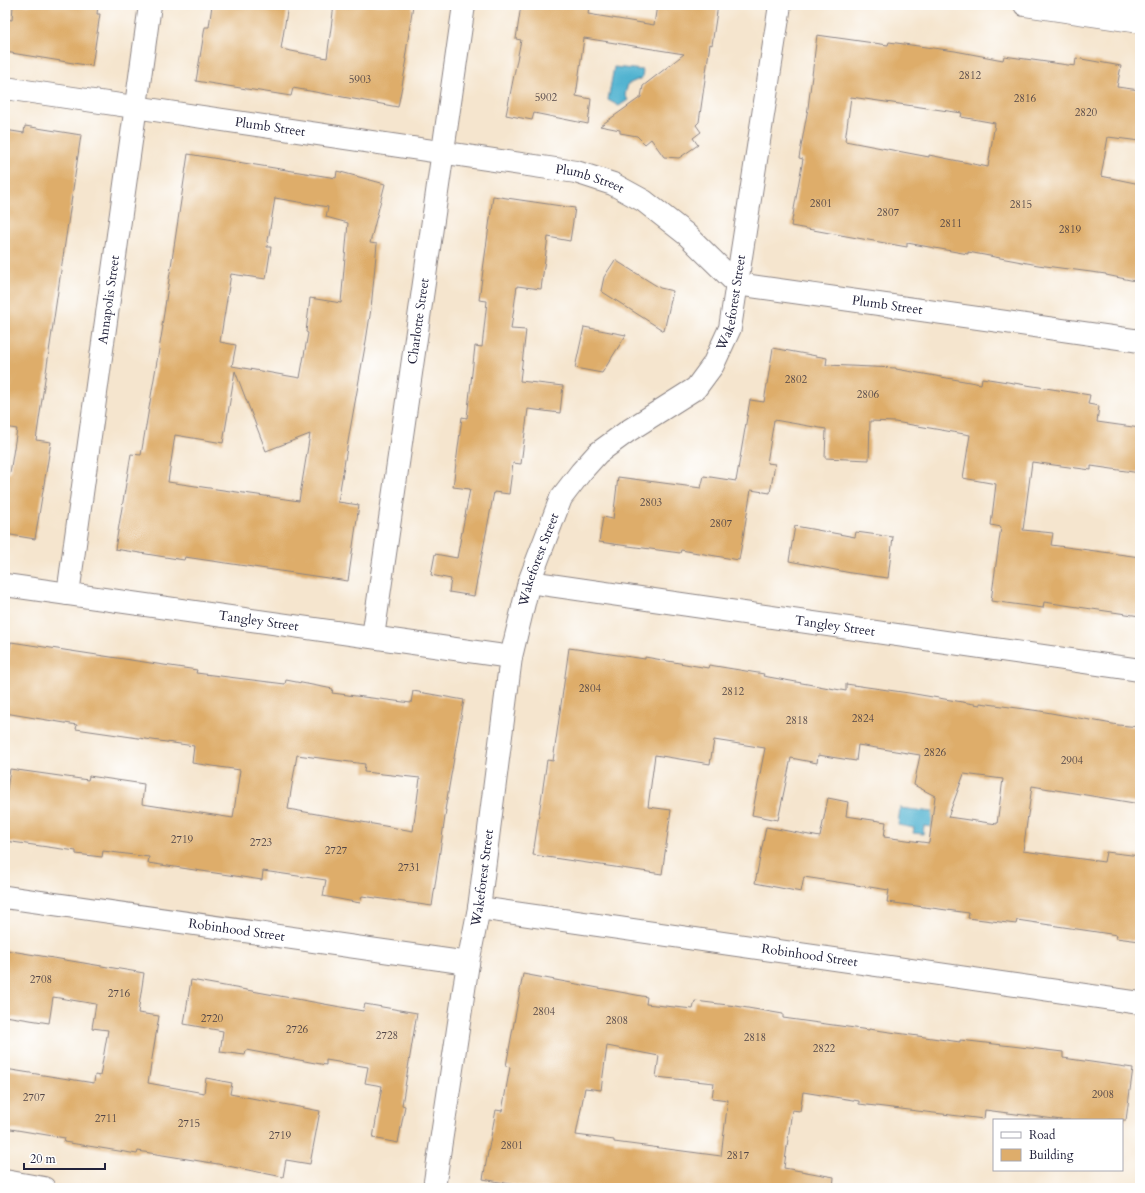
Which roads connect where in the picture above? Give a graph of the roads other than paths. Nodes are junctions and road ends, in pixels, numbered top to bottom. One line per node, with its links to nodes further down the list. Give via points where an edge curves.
1 (150, 5): 7 (street, Annapolis Street)
2 (464, 5): 8 (street, Charlotte Street)
3 (780, 5): 9 (street, Wakeforest Street)
4 (1025, 5): 5 (street)
5 (1140, 22)
6 (5, 88): 7 (street, Plumb Street)
7 (135, 108): 8 (street, Plumb Street); 13 (street, Annapolis Street)
8 (443, 152): 9 (street, Plumb Street, via 576,172 613,184 644,201 686,234); 14 (street, Charlotte Street)
9 (737, 284): 10 (street, Plumb Street); 11 (street, Wakeforest Street, via 730,328 713,365 696,388 628,431 598,453 581,472 561,498)
10 (1140, 341)
11 (529, 582): 15 (street, Wakeforest Street); 16 (street, Tangley Street)
12 (5, 585): 13 (street, Tangley Street)
13 (68, 594): 14 (street, Tangley Street)
14 (373, 637): 15 (street, Tangley Street)
15 (511, 657): 18 (street, Wakeforest Street)
16 (1140, 670)
17 (5, 897): 19 (street, Robinhood Street)
18 (479, 908): 19 (street, Wakeforest Street); 20 (street, Robinhood Street)
19 (468, 963): 23 (street, Wakeforest Street)
20 (1140, 1003)
21 (5, 1181): 22 (street)
22 (44, 1188)
23 (434, 1188)

